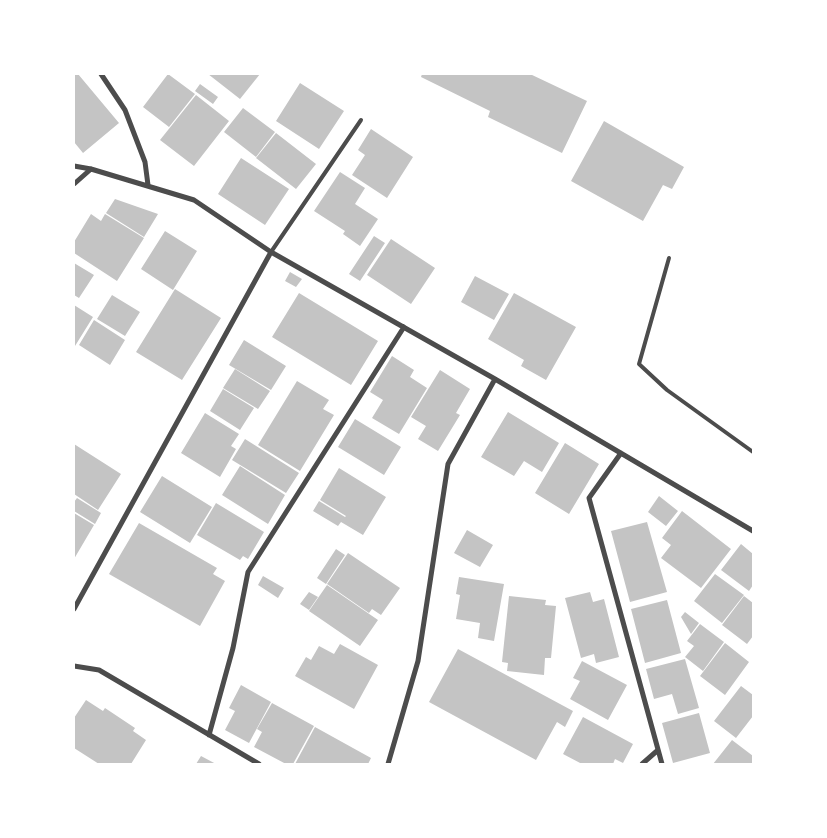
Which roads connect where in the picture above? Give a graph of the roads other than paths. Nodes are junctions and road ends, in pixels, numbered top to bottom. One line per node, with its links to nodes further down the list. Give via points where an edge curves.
1 (102, 74): 6 (street, via 125,110 145,162)
2 (361, 120): 7 (lane)
3 (74, 166): 4 (street)
4 (91, 169): 5 (street); 6 (street)
5 (74, 184)
6 (148, 185): 7 (street, via 194,200)
7 (271, 252): 9 (street); 14 (street)
8 (669, 258): 11 (lane, via 639,364 667,390)
9 (404, 327): 10 (street); 16 (street, via 248,572 233,648)
10 (495, 379): 12 (street); 19 (street, via 448,464 418,661)
11 (753, 452)
12 (621, 453): 13 (street); 17 (street, via 589,498)
13 (753, 531)
14 (74, 609)
15 (74, 666): 16 (street, via 99,670)
16 (209, 735): 18 (street)
17 (658, 750): 20 (street); 21 (street)
18 (259, 764)
19 (388, 764)
20 (642, 764)
21 (662, 764)

